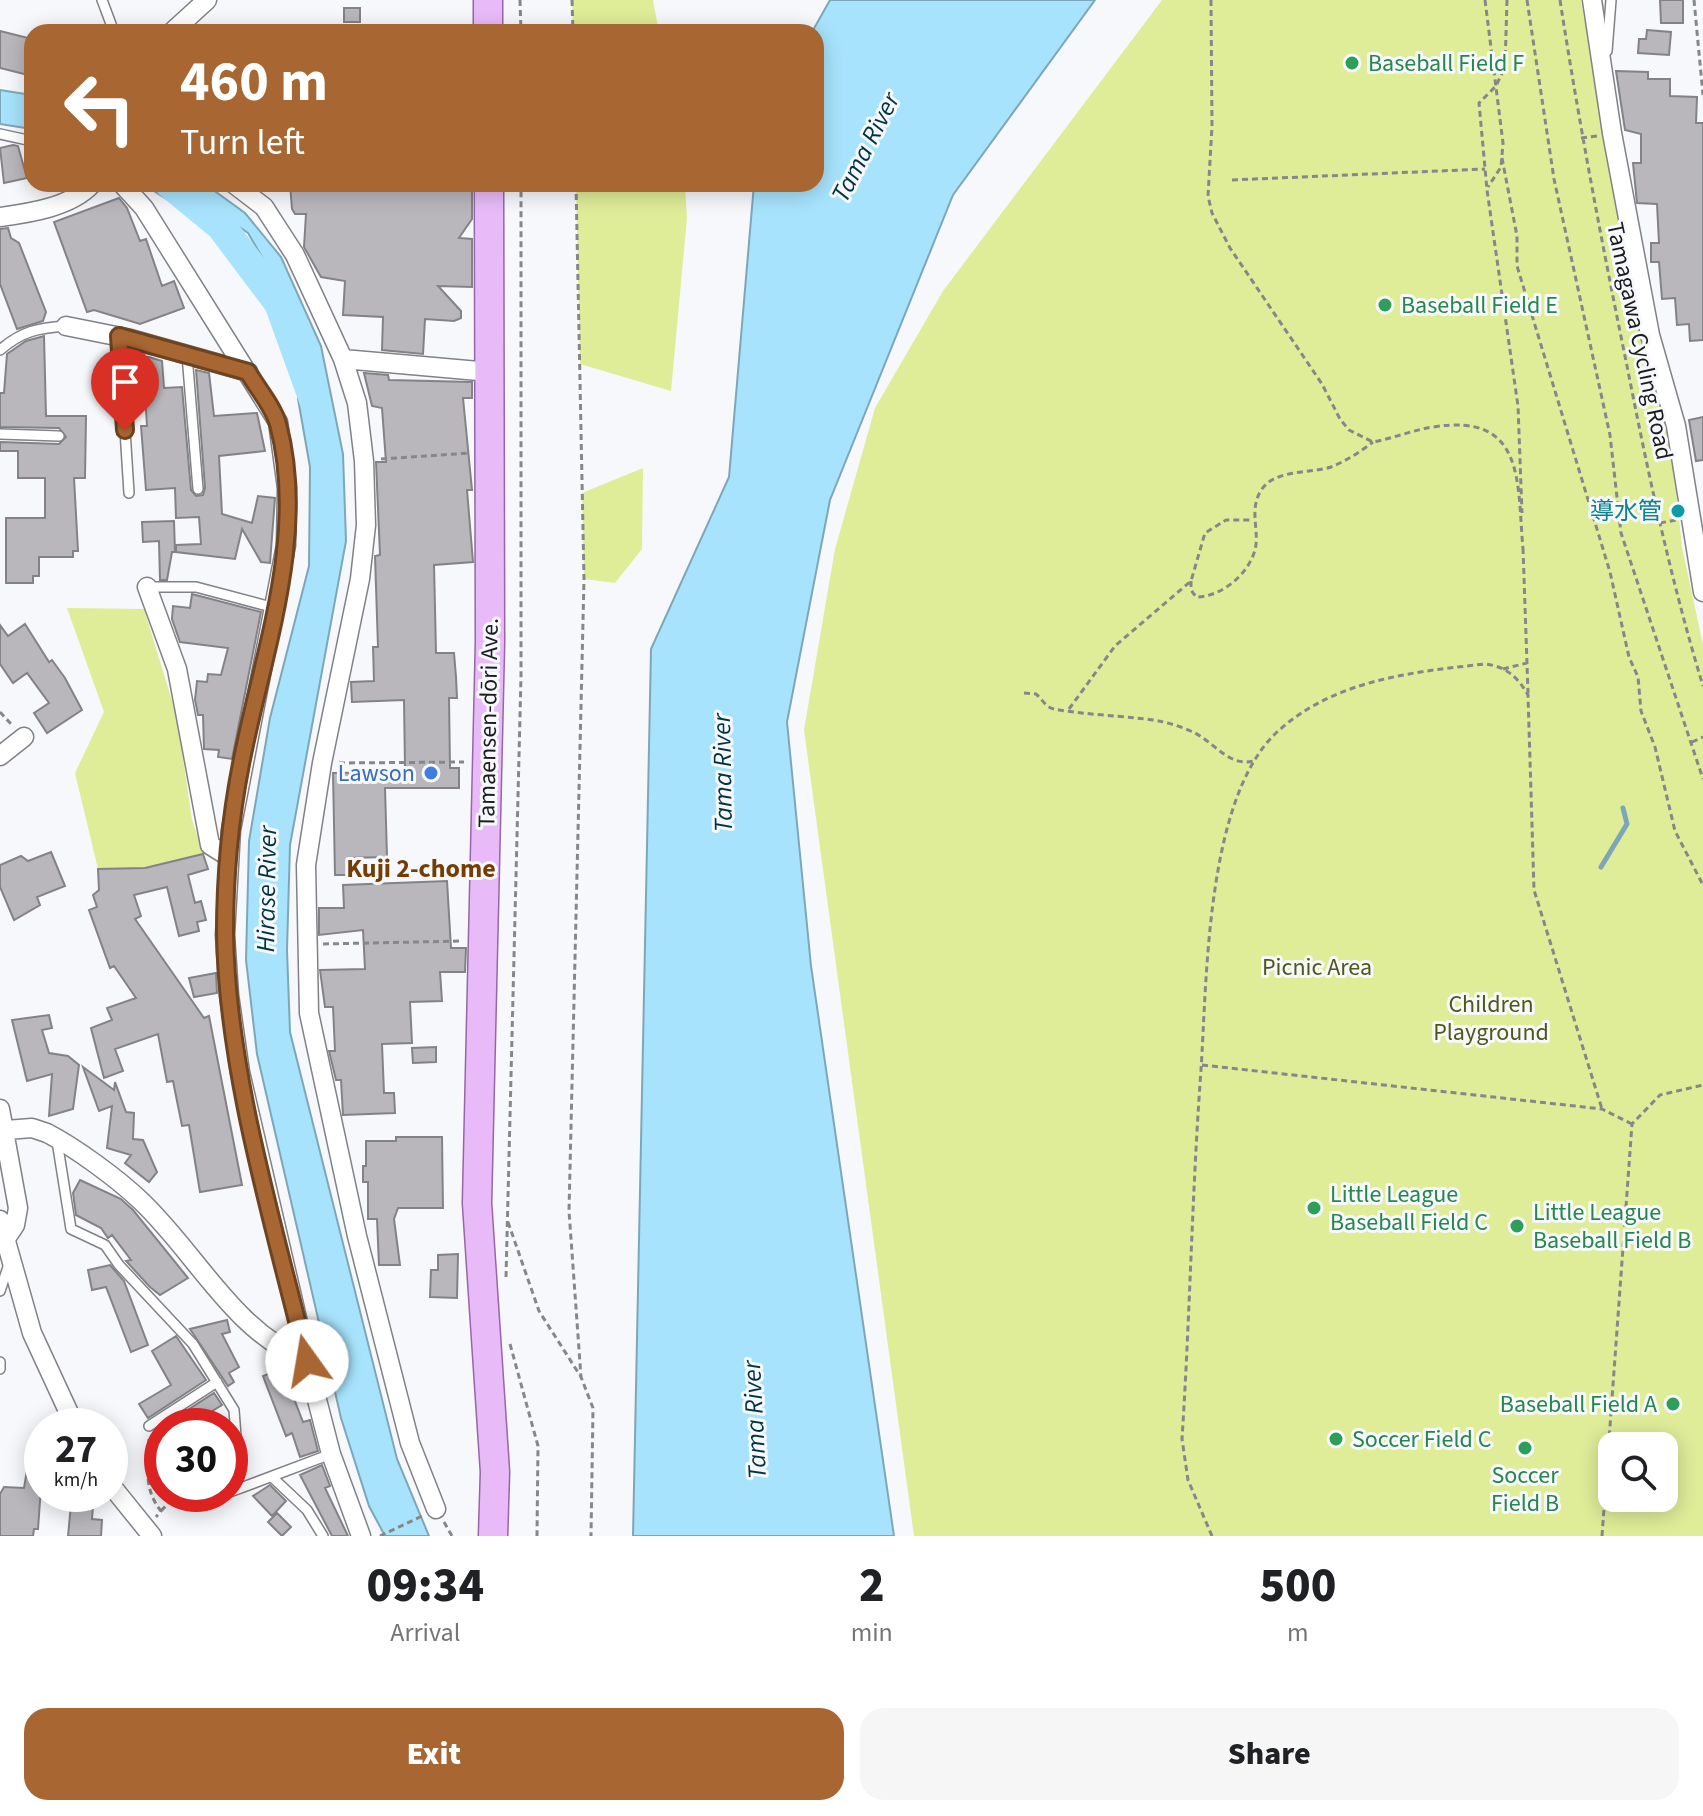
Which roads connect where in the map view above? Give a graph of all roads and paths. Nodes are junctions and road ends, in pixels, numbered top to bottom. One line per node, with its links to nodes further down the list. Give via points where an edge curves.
1 (102, 0): 14 (lane)
2 (207, 0): 15 (street)
3 (488, 0): 16 (main road)
4 (520, 0): 17 (path)
5 (572, 0): 18 (path)
6 (1211, 0): 44 (path, via 1212,213 1340,419)
7 (1485, 0): 20 (path)
8 (1507, 0): 20 (path, via 1505,67)
9 (1527, 0): 63 (path, via 1554,179 1610,435 1621,533)
10 (1560, 0): 57 (path, Tamagawa Cycling Road, via 1636,411)
11 (1592, 0): 19 (street)
12 (1611, 0): 19 (lane)
13 (1694, 0): 21 (path)
14 (111, 24)
15 (181, 24)
16 (488, 24)
17 (521, 24)
18 (573, 24)
19 (1605, 78): 53 (street, via 1650,335 1676,426)
20 (1496, 86): 24 (path); 25 (path, via 1479,103)
21 (1703, 95)
22 (0, 134): 23 (lane)
23 (24, 139)
24 (1502, 158): 27 (path); 70 (path, via 1517,236 1517,266 1610,572 1675,831)
25 (1485, 169): 26 (path); 27 (path)
26 (1232, 180)
27 (1487, 190): 50 (path, via 1518,406)
28 (85, 192): 34 (street, via 29,213)
29 (129, 192): 40 (street)
30 (244, 192): 39 (street, via 278,227)
31 (489, 192): 41 (main road, Tamaensen-dōri Ave.)
32 (521, 192): 80 (path, via 521,676)
33 (576, 192): 89 (path, via 584,579 569,1211)
34 (0, 217)
35 (66, 326): 36 (street); 37 (lane, via 35,328)
36 (119, 336): 38 (street); 48 (lane)
37 (0, 350)
38 (187, 355): 40 (street); 47 (lane)
39 (343, 359): 41 (street); 46 (street, via 357,403)
40 (248, 372): 54 (street, via 278,422 287,488 286,545)
41 (490, 372): 45 (main road, Tamaensen-dōri Ave.)
42 (0, 434): 43 (lane)
43 (59, 436)
44 (1373, 442): 49 (path, via 1329,467 1272,479 1261,490); 50 (path, via 1450,425 1489,433 1516,464)
45 (489, 451): 46 (path); 65 (main road, Tamaensen-dōri Ave.)
46 (364, 461): 67 (street, via 366,525 360,579)
47 (198, 489)
48 (129, 493)
49 (1253, 520): 51 (path, via 1226,520 1205,533); 51 (path, via 1255,549 1228,588 1196,597)
50 (1523, 549): 55 (path)
51 (1191, 581): 60 (path, via 1115,646)
52 (147, 587): 54 (lane, via 196,587); 69 (street, via 177,669 210,845)
53 (1703, 592)
54 (275, 608): 69 (street, via 241,766)
55 (1527, 663): 56 (path); 59 (path)
56 (1503, 669): 59 (path); 66 (path, via 1485,664 1353,686 1276,733)
57 (1703, 686)
58 (1024, 693): 60 (path, via 1036,694 1050,709)
59 (1528, 695): 76 (path, via 1534,890)
60 (1069, 709): 66 (path, via 1159,721 1195,733 1234,761)
61 (24, 737): 64 (street)
62 (1703, 737): 63 (path)
63 (1691, 742): 68 (path)
64 (0, 756)
65 (488, 761): 67 (path); 71 (main road, Tamaensen-dōri Ave.)
66 (1254, 761): 73 (path, via 1233,813 1211,912)
67 (322, 763): 72 (street, via 306,865)
68 (1703, 779)
69 (229, 857): 86 (street, via 225,935 238,1056)
70 (1703, 885)
71 (483, 940): 72 (path); 104 (main road, Tamaensen-dōri Ave., via 477,1203 495,1472)
72 (305, 945): 98 (street, via 318,1068 410,1443)
73 (1201, 1065): 76 (path); 107 (path, via 1182,1439 1188,1480)
74 (1703, 1085): 77 (path, via 1660,1095)
75 (0, 1109): 78 (street)
76 (1602, 1109): 77 (path)
77 (1632, 1124): 108 (path)
78 (6, 1130): 79 (street, via 32,1128); 82 (street, via 18,1208)
79 (56, 1137): 86 (street, via 141,1200 242,1317 280,1348); 90 (lane, via 71,1229 105,1245 193,1344)
80 (507, 1218): 84 (path); 89 (path, via 539,1311)
81 (0, 1220): 82 (street)
82 (5, 1240): 83 (street)
83 (5, 1276): 91 (street)
84 (506, 1282)
85 (510, 1343): 105 (path, via 538,1446)
86 (307, 1361): 94 (street)
87 (0, 1362): 88 (lane)
88 (0, 1369)
89 (581, 1377): 106 (path, via 593,1408)
90 (217, 1382): 92 (lane); 93 (lane)
91 (67, 1408)
92 (177, 1408)
93 (233, 1408)
94 (331, 1454): 95 (lane); 102 (street)
95 (272, 1477): 96 (lane); 101 (lane, via 307,1510)
96 (248, 1486)
97 (128, 1507): 100 (street)
98 (436, 1509): 103 (path)
99 (160, 1512): 100 (path)
100 (148, 1532)
101 (323, 1536)
102 (361, 1536)
103 (380, 1536)
104 (493, 1536)
105 (537, 1536)
106 (591, 1536)
107 (1212, 1536)
108 (1602, 1536)

